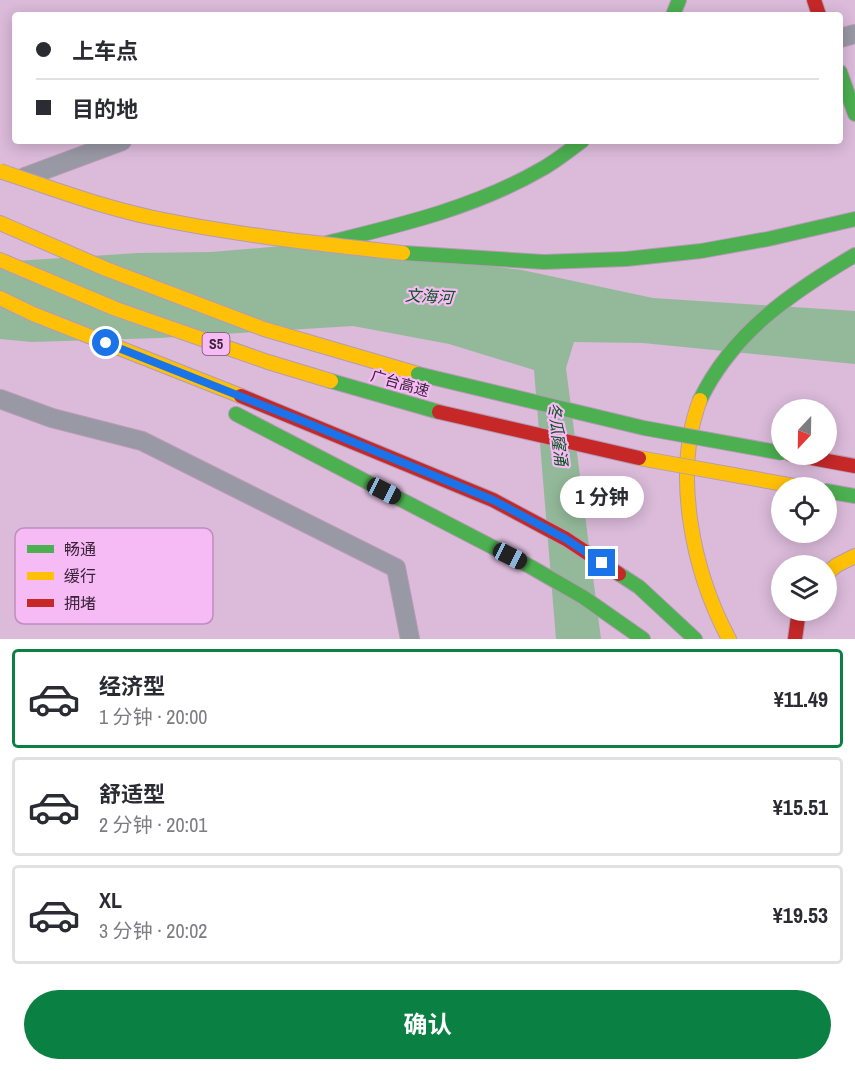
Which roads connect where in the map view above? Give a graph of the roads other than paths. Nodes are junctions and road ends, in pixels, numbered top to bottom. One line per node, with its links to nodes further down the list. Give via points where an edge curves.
1 (843, 80): 2 (highway)
2 (855, 114)
3 (114, 144): 6 (street)
4 (578, 144): 9 (highway, via 541,170 477,201)
5 (0, 171): 9 (highway, bridge, via 154,218)
6 (0, 186)
7 (855, 219): 9 (highway, bridge, via 701,251 626,259 544,262)
8 (0, 223): 17 (highway, 广台高速 / S5, bridge, via 106,269 264,329 418,374 644,429)
9 (324, 244)
10 (855, 255): 29 (highway, bridge, via 784,300 745,334 716,370 699,401 688,449 694,549 715,615)
11 (0, 260): 20 (highway, 广台高速 / S5, bridge, via 116,309 268,362 439,412 654,461)
12 (0, 298): 13 (highway)
13 (89, 336): 14 (highway); 28 (highway, via 493,500 566,539 639,587)
14 (194, 392)
15 (0, 399): 26 (street, via 52,418 142,441 396,568)
16 (225, 408): 27 (highway, via 531,567)
17 (771, 451)
18 (837, 463): 19 (highway)
19 (855, 466)
20 (771, 482)
21 (837, 493): 22 (highway)
22 (855, 496)
23 (855, 556): 24 (highway)
24 (837, 565)
25 (797, 621): 30 (highway)
26 (410, 639)
27 (643, 639)
28 (695, 639)
29 (729, 639)
30 (795, 639)

